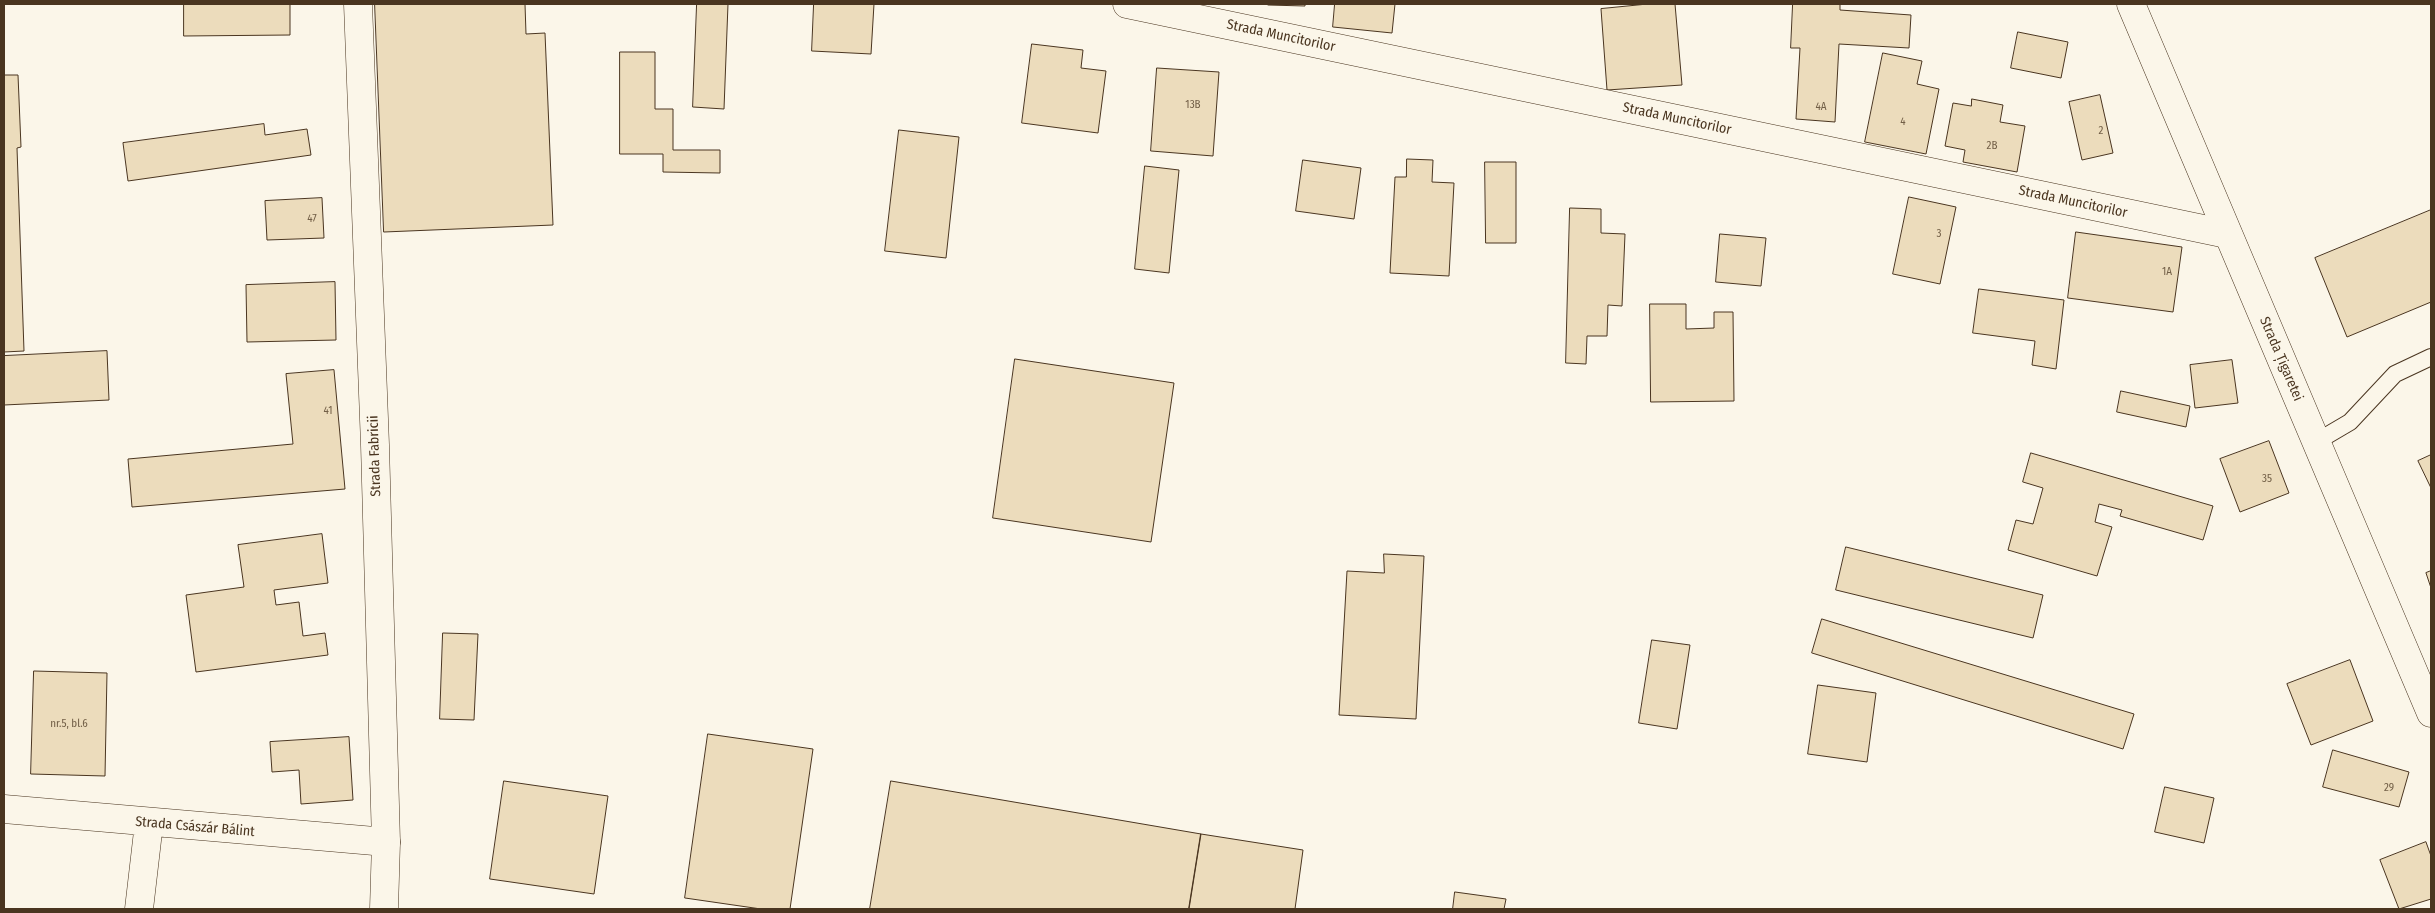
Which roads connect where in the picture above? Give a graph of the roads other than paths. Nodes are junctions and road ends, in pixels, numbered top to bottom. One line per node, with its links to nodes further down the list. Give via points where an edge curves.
1 (358, 4): 10 (main road, Strada Fabricii)
2 (1127, 4): 4 (main road, Strada Muncitorilor)
3 (2131, 4): 4 (main road, Strada Țigaretei)
4 (2227, 234): 6 (main road, Strada Țigaretei)
5 (2431, 357): 6 (lane, via 2394,374 2350,422)
6 (2316, 442): 7 (main road, Strada Țigaretei)
7 (2431, 713)
8 (4, 809): 9 (main road, Strada Császár Bálint)
9 (149, 823): 10 (main road, Strada Császár Bálint); 11 (main road)
10 (386, 842): 12 (main road, Strada Fabricii)
11 (139, 909)
12 (384, 909)

